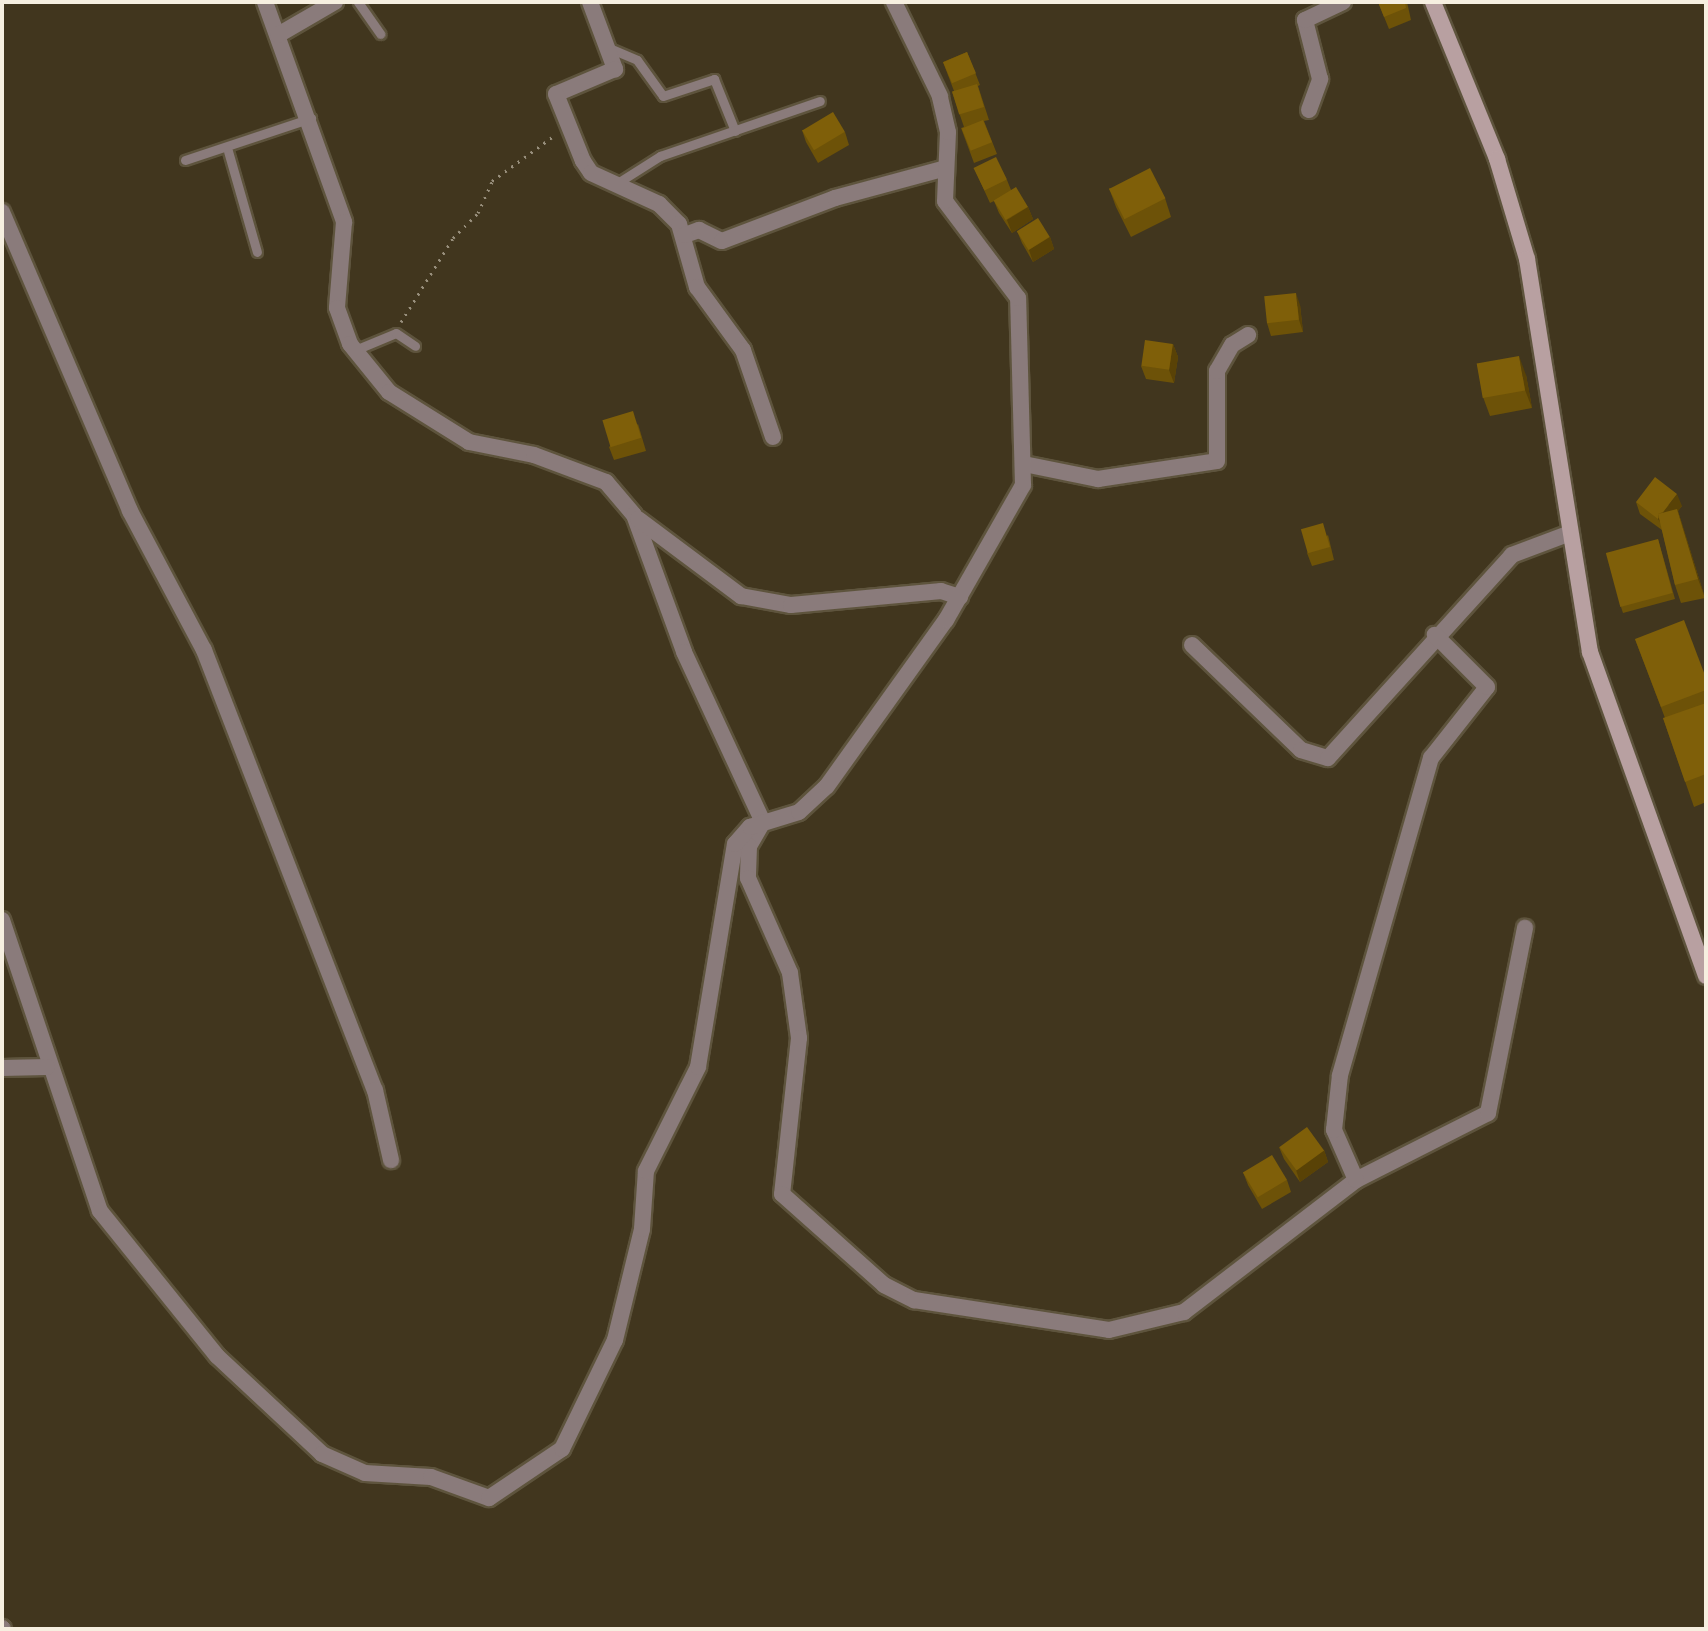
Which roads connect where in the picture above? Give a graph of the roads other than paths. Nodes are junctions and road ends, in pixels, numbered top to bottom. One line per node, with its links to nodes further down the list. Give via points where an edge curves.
1 (265, 2): 9 (street)
2 (335, 2): 9 (street)
3 (358, 2): 8 (lane)
4 (590, 2): 10 (street)
5 (894, 2): 17 (street, via 935,76 948,132)
6 (1343, 2): 12 (street, via 1305,20 1320,79)
7 (1433, 2): 28 (main road, via 1497,159 1527,259)
8 (380, 34)
9 (278, 35): 13 (street)
10 (609, 48): 14 (lane, via 637,60 663,96 714,79); 18 (street, via 615,69 556,94 591,173)
11 (820, 101): 14 (lane)
12 (1309, 110)
13 (311, 118): 15 (lane); 24 (street, via 344,222 337,308)
14 (735, 131): 18 (lane, via 660,156)
15 (228, 151): 16 (lane); 21 (lane)
16 (185, 160)
17 (946, 168): 20 (street, via 835,198 722,241 699,230); 26 (street, via 951,214 1018,298)
18 (619, 182): 20 (street, via 668,210)
19 (2, 212): 38 (street, via 130,511 204,650 375,1090)
20 (685, 235): 25 (street, via 697,287 743,350)
21 (257, 252)
22 (1248, 335): 26 (street, via 1232,345 1217,371 1217,461 1098,479)
23 (415, 346): 24 (lane, via 396,333)
24 (355, 350): 27 (street, via 389,392 469,442 534,455 606,482)
25 (773, 437)
26 (1024, 464): 29 (street, via 1023,485)
27 (634, 515): 29 (street, via 741,596 791,605 941,591); 32 (street, via 684,652)
28 (1568, 534): 30 (street, via 1512,555); 35 (main road, via 1598,679)
29 (960, 597): 32 (street, via 815,801)
30 (1435, 635): 31 (street, via 1328,758 1318,759); 39 (street, via 1487,687 1431,758 1340,1075 1334,1130)
31 (1192, 645)
32 (763, 822): 36 (street, via 741,834 732,856 704,1046 695,1080 646,1171 642,1229 608,1361 573,1436 502,1495 489,1498 431,1477 365,1473 322,1454 300,1434 205,1343 100,1211); 39 (street, via 749,846 748,878 790,973 799,1038 782,1194 892,1291 1098,1329 1157,1324 1213,1294)
33 (2, 920): 36 (street)
34 (1525, 928): 39 (street, via 1491,1107)
35 (1706, 976)
36 (47, 1067): 37 (street)
37 (2, 1068)
38 (391, 1160)
39 (1356, 1180)

